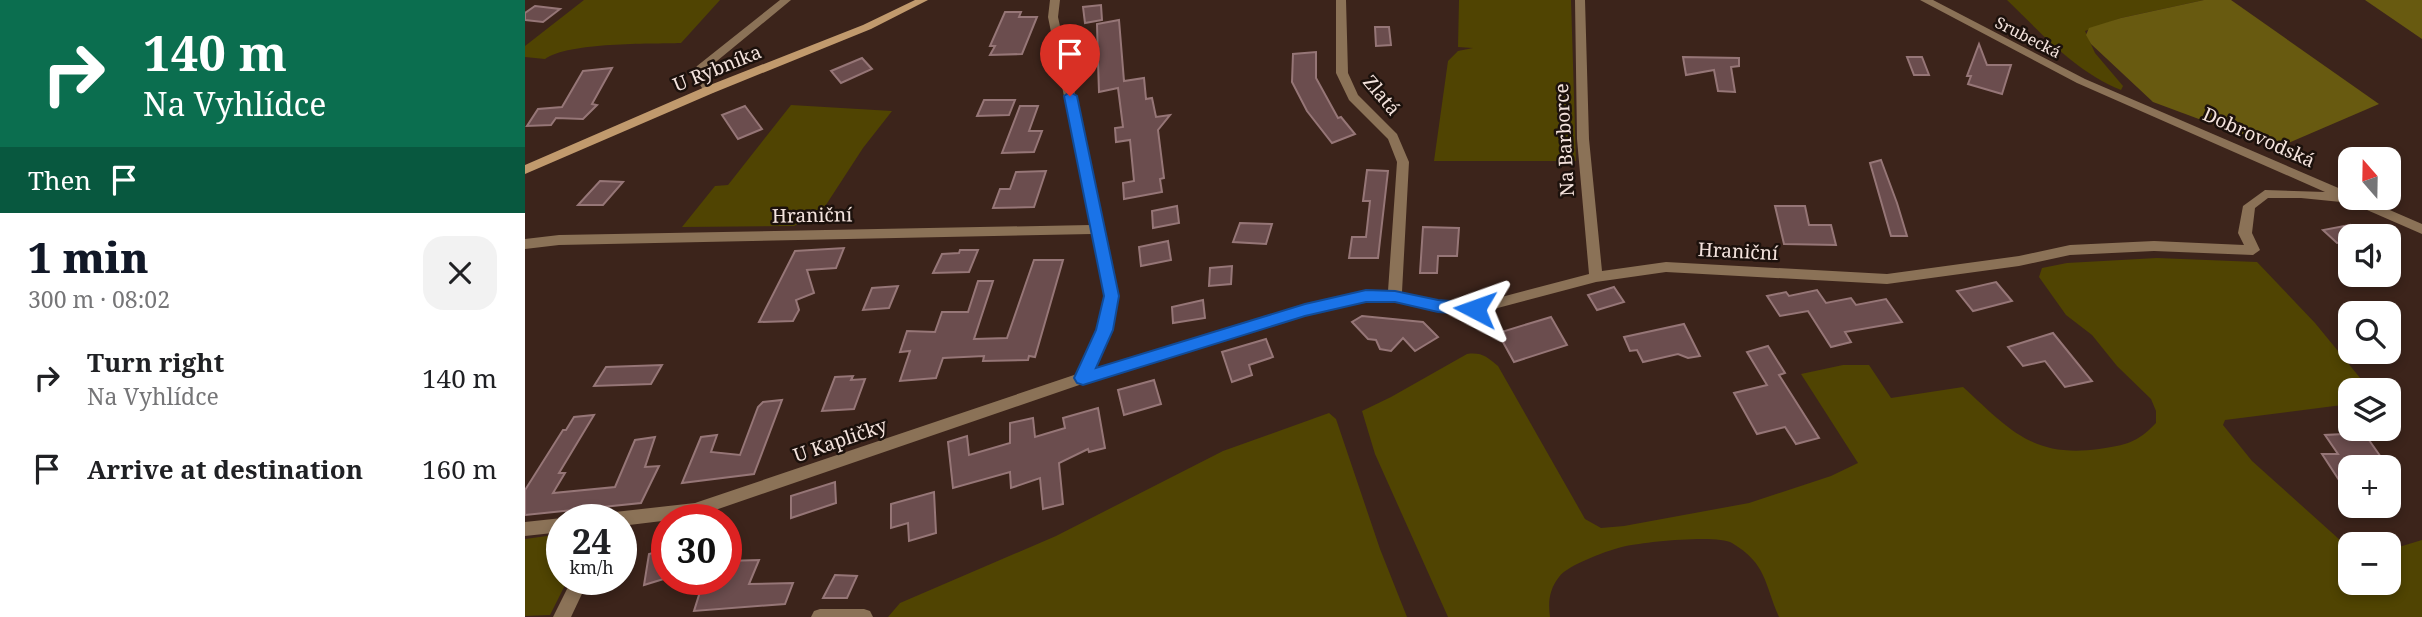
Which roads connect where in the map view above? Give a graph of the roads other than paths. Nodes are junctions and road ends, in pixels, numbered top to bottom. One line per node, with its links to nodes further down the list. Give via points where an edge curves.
1 (786, 0): 8 (street, via 701,68 699,73)
2 (923, 0): 8 (street, U Rybníka)
3 (1055, 0): 13 (street, via 1053,17)
4 (1341, 0): 17 (street, Zlatá, via 1342,73 1353,97 1393,137 1403,162)
5 (1580, 0): 16 (street, Na Barborce, via 1587,213)
6 (1925, 0): 7 (street, Srubecká)
7 (2081, 81): 10 (street, Dobrovodská)
8 (709, 90): 9 (street, U Rybníka)
9 (525, 170)
10 (2338, 193)
11 (2338, 198): 16 (street, Hraniční, via 2265,194 2249,206 2245,233 2253,250 2154,246 2070,250 1887,278 1695,267)
12 (2378, 210): 14 (street, Dobrovodská)
13 (1099, 229): 15 (street, Hraniční); 18 (street, via 1112,296 1105,330)
14 (2422, 229)
15 (525, 244)
16 (1596, 277): 17 (street, Hraniční, via 1475,309)
17 (1395, 296): 18 (street, Hraniční, via 1366,296 1305,310)
18 (1083, 378): 19 (street, U Kapličky, via 695,510)
19 (637, 517)
20 (546, 527): 21 (street)
21 (525, 529)
22 (573, 595): 23 (street)
23 (562, 617)
24 (820, 617): 25 (street)
25 (864, 617)

